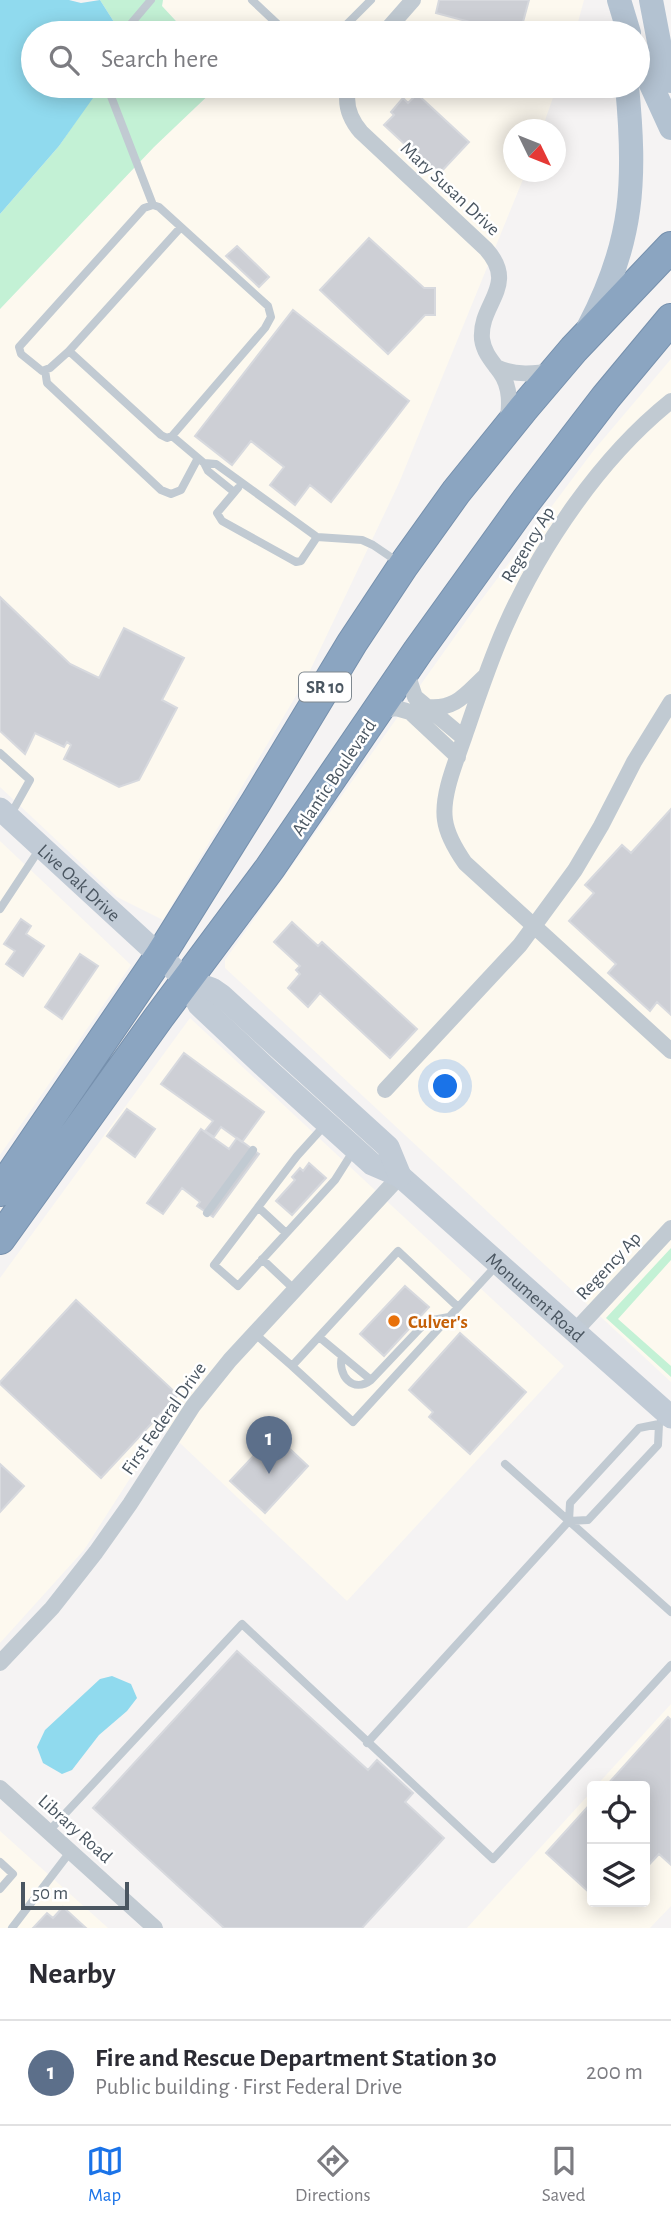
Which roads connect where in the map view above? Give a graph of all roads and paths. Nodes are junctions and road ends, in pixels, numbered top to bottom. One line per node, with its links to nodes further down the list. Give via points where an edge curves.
1 (151, 0): 7 (lane)
2 (252, 0): 8 (lane)
3 (371, 0): 9 (lane)
4 (413, 0): 10 (street)
5 (619, 0): 11 (main road); 12 (main road)
6 (651, 0): 13 (main road)
7 (133, 21)
8 (274, 21)
9 (350, 21)
10 (395, 21)
11 (621, 21)
12 (625, 21)
13 (671, 81)
14 (650, 82): 18 (main road)
15 (112, 98): 19 (lane)
16 (347, 98): 24 (street, Mary Susan Drive, via 351,117 361,131 496,263 499,285 482,336)
17 (628, 98): 26 (main road, SR 10, via 633,169 623,240 594,315)
18 (671, 128)
19 (153, 205): 20 (lane); 25 (lane, via 144,208 19,347 21,354)
20 (181, 227): 23 (lane); 29 (lane, via 268,306 271,317)
21 (671, 247): 26 (highway)
22 (671, 320): 35 (highway, Atlantic Boulevard / SR 10, via 541,480)
23 (69, 351): 25 (lane); 29 (lane, via 161,435)
24 (496, 367): 26 (street, via 525,374); 28 (street, Mary Susan Drive, via 508,390)
25 (45, 370): 30 (lane, via 47,383 162,490 171,494 181,490)
26 (557, 370): 28 (highway, SR 10)
27 (671, 401): 36 (street, Regency Ap, via 635,432 568,515 526,584)
28 (506, 430): 34 (highway, SR 10)
29 (172, 436): 30 (lane)
30 (201, 460): 31 (lane, via 216,464); 32 (lane)
31 (242, 482): 32 (lane); 33 (lane)
32 (234, 492): 33 (lane, via 217,513 222,521 296,562 302,561)
33 (317, 537): 34 (lane, via 362,540)
34 (403, 566): 47 (highway, SR 10)
35 (405, 670): 38 (street, via 415,696); 39 (highway, Atlantic Boulevard / SR 10)
36 (486, 676): 38 (street, via 450,706); 40 (street, Regency Ap)
37 (671, 702): 46 (street, via 588,849)
38 (427, 707): 40 (street)
39 (378, 711): 42 (street, via 396,708 410,712); 48 (highway, Atlantic Boulevard / SR 10)
40 (464, 738): 42 (street, Regency Ap)
41 (0, 753): 43 (lane, via 30,780)
42 (458, 757): 46 (street, Regency Ap, via 445,799 449,835 465,863)
43 (5, 813): 44 (main road, Live Oak Drive)
44 (41, 846): 45 (lane); 47 (main road, Live Oak Drive)
45 (0, 909)
46 (535, 925): 49 (street, Regency Ap); 50 (street)
47 (160, 956): 48 (main road, Monument Road); 55 (highway, SR 10)
48 (186, 981): 51 (main road, Monument Road, via 199,1006); 54 (main road, Monument Road, via 222,996 388,1147); 60 (highway, Atlantic Boulevard / SR 10)
49 (671, 1051)
50 (385, 1090)
51 (327, 1123): 52 (main road, Monument Road); 56 (lane)
52 (355, 1148): 54 (main road, Monument Road, via 372,1164); 59 (lane, via 335,1180)
53 (253, 1150): 57 (lane)
54 (400, 1176): 62 (main road, Monument Road); 63 (street, First Federal Drive)
55 (2, 1184)
56 (258, 1207): 59 (lane); 61 (lane, via 214,1265 238,1286)
57 (207, 1213)
58 (671, 1228): 66 (street, Regency Ap)
59 (286, 1233): 61 (lane)
60 (0, 1239)
61 (262, 1259): 63 (lane)
62 (499, 1262): 64 (lane); 66 (main road, Monument Road)
63 (295, 1290): 67 (street, First Federal Drive)
64 (458, 1307): 65 (lane); 68 (lane, via 398,1251)
65 (449, 1317): 70 (lane, via 353,1422); 71 (lane, via 427,1321)
66 (576, 1330): 72 (main road, Monument Road)
67 (254, 1334): 70 (lane); 76 (street, First Federal Drive, via 192,1406 89,1561 52,1608)
68 (319, 1337): 69 (lane); 70 (lane)
69 (342, 1356): 71 (lane); 71 (lane, via 343,1376 354,1385)
70 (292, 1366)
71 (371, 1380)
72 (666, 1418): 74 (lane, via 639,1428 630,1437 570,1503); 74 (lane, via 658,1446 588,1520)
73 (505, 1464): 74 (lane)
74 (569, 1521): 75 (lane); 78 (lane)
75 (671, 1612)
76 (1, 1659)
77 (671, 1665): 78 (lane, via 493,1859)
78 (367, 1743): 80 (lane, via 242,1625)
79 (0, 1788): 80 (street, Library Road)
80 (48, 1832): 81 (street, Library Road)
81 (70, 1852): 84 (lane); 85 (street, Library Road)
82 (0, 1862): 83 (lane, via 13,1874)
83 (0, 1888)
84 (12, 1928)
85 (155, 1928)

